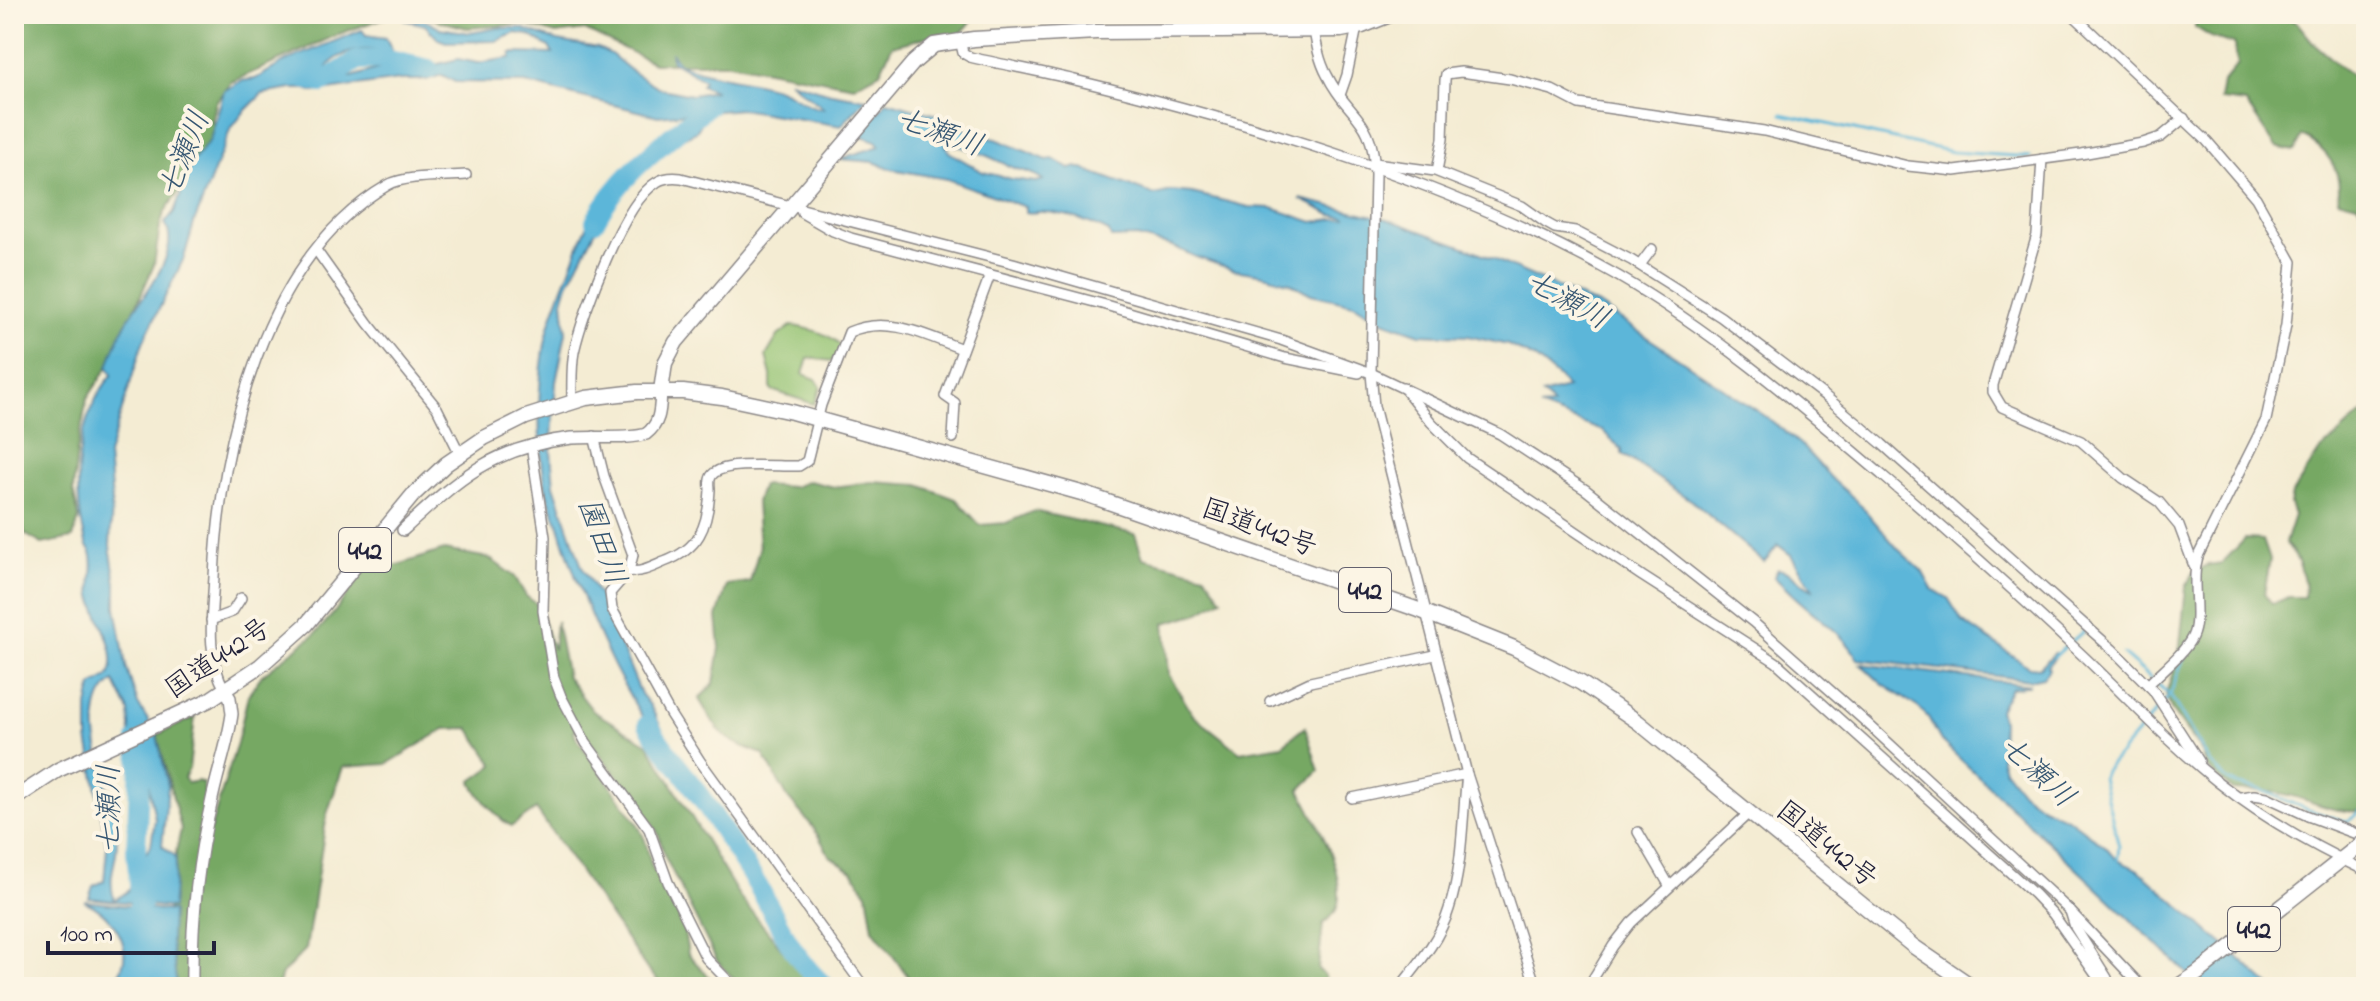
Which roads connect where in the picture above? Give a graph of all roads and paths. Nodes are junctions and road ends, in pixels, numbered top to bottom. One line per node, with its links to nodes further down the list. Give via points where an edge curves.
1 (1311, 14): 5 (street)
2 (1392, 14): 4 (highway)
3 (2072, 14): 8 (street)
4 (1357, 27): 5 (highway); 7 (street)
5 (1315, 31): 6 (highway, via 1096,32); 7 (street, via 1323,66)
6 (960, 40): 10 (street, via 963,53 970,57 1235,122); 13 (highway, via 934,45 913,63)
7 (1340, 95): 10 (street, via 1368,131)
8 (2184, 118): 9 (street, via 2150,141); 29 (street, via 2253,194 2293,270 2266,420)
9 (2042, 159): 11 (street, via 1960,171 1908,166 1764,131 1579,104 1545,88 1455,72 1446,74); 29 (street, via 2037,235 1993,392 2002,407 2081,441 2159,502 2179,526)
10 (1375, 169): 11 (street); 19 (street); 38 (street, via 1565,248 1714,340 1949,532)
11 (1437, 171): 16 (street, via 1529,209 1555,228 1575,231)
12 (466, 175): 15 (street, via 392,183 359,206)
13 (791, 207): 17 (street, via 851,238); 19 (street, via 1212,319); 21 (highway, via 672,346); 22 (street, via 681,178 655,183 627,216 596,288 575,351)
14 (1652, 249): 16 (street)
15 (316, 250): 27 (street, via 437,408); 33 (street, via 278,312 235,427 220,501)
16 (1640, 265): 35 (street, via 1721,317 1825,396)
17 (990, 275): 18 (street); 19 (street, via 1285,358)
18 (962, 349): 23 (street, via 896,326 849,332); 25 (street, via 945,396 955,403)
19 (1371, 373): 20 (street); 32 (street, via 1374,406)
20 (1403, 387): 49 (street, via 1500,434 1671,555 1811,673); 49 (street, via 1467,458 1788,672 2034,894 2105,982)
21 (661, 391): 22 (highway, 国道442号 / 442); 23 (highway, 国道442号 / 442, via 722,397); 24 (street, via 651,431 635,437)
22 (569, 402): 27 (highway, 国道442号 / 442, via 500,430)
23 (817, 419): 30 (street, via 807,461 799,466 716,472 710,477 705,515 690,549 642,571); 32 (highway, 国道442号 / 442, via 1140,511)
24 (594, 436): 26 (street); 30 (street, via 632,547)
25 (953, 438)
26 (531, 445): 28 (street, via 473,469); 52 (street, via 545,537 543,611 557,687 586,743 649,829 668,882 706,958)
27 (460, 454): 36 (highway, 国道442号 / 442, via 396,514 295,636)
28 (403, 530)
29 (2194, 568): 35 (street, via 2194,633)
30 (629, 571): 53 (street, via 610,593 610,604 670,714)
31 (241, 598): 33 (street, via 232,612)
32 (1424, 612): 34 (street); 43 (highway, 国道442号 / 442, via 1588,687)
33 (211, 620): 36 (street, via 213,661)
34 (1435, 655): 37 (street, via 1310,682); 39 (street)
35 (2148, 685): 38 (street)
36 (225, 690): 40 (highway, 国道442号 / 442, via 58,770); 51 (street, via 232,714 210,805 195,902)
37 (1270, 701)
38 (2206, 772): 41 (street)
39 (1467, 774): 42 (street); 54 (street, via 1450,909 1429,950); 55 (street)
40 (19, 795)
41 (2241, 797): 45 (street, via 2267,797); 46 (street)
42 (1352, 798)
43 (1750, 812): 48 (street); 50 (highway, 国道442号 / 442)
44 (1638, 832): 48 (street)
45 (2360, 837): 46 (highway, 442)
46 (2342, 860): 47 (street); 58 (highway, 442)
47 (2366, 871)
48 (1669, 885): 56 (street, via 1621,934)
49 (2070, 911): 57 (street)
50 (1965, 985)
51 (192, 987)
52 (734, 987)
53 (864, 987)
54 (1400, 987)
55 (1536, 987)
56 (1588, 987)
57 (2142, 987)
58 (2177, 987)

